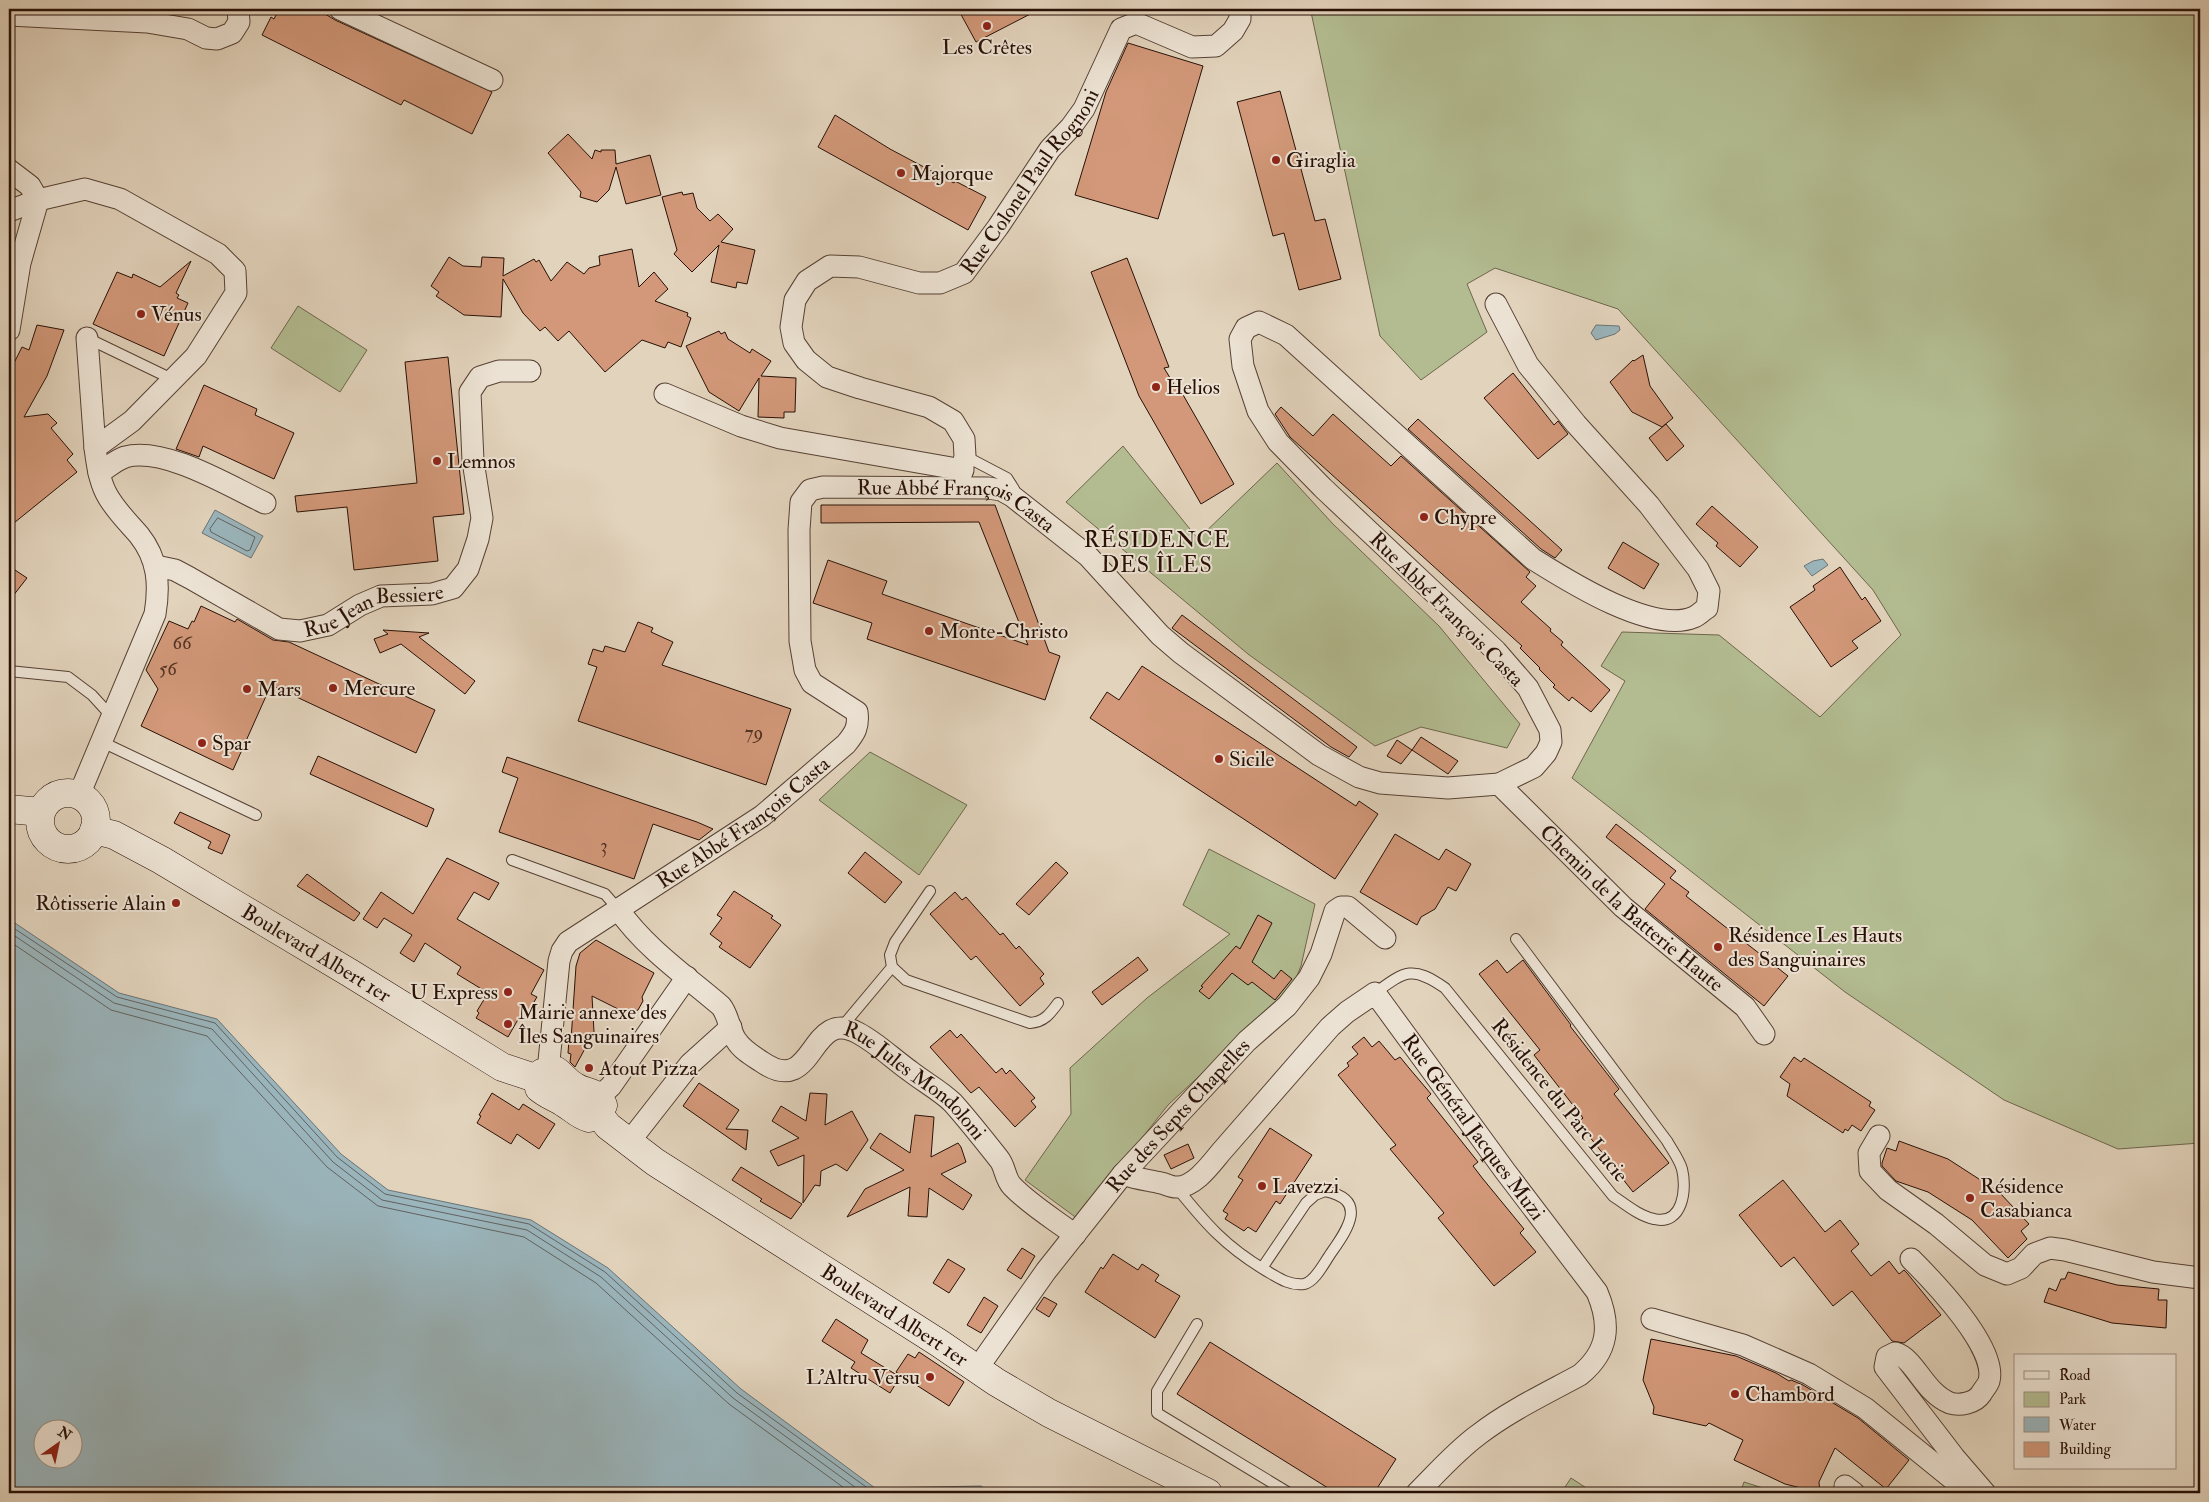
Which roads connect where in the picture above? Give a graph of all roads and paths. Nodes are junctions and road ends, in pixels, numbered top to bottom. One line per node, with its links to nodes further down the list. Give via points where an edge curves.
1 (238, 9): 4 (street, via 238,22 232,33 217,38 147,22)
2 (340, 9): 5 (street)
3 (1240, 9): 16 (street, Rue Colonel Paul Rognoni, via 1240,19 1233,31 1216,46 1192,47 1136,23 1121,29 1084,109 1050,149 964,273 940,283 919,283 859,267 830,266 807,281 795,300 791,327 794,343 806,360 827,377 928,407 952,421 964,439)
4 (9, 15)
5 (492, 80)
6 (9, 170): 7 (street, via 30,186)
7 (38, 200): 8 (street); 10 (street, via 20,263); 13 (street, via 85,189 120,198 218,254 236,271 236,293 196,356)
8 (9, 211)
9 (1496, 304): 24 (street, Rue Abbé François Casta, via 1528,365 1649,505 1698,569 1709,592 1707,608 1694,617 1670,621 1634,614 1563,578 1533,558 1286,335 1259,322 1246,328 1240,339 1243,366 1258,411 1278,442 1496,651 1533,696 1550,730 1551,742 1534,767)
10 (9, 330)
11 (87, 338): 13 (lane); 15 (street)
12 (530, 371): 20 (street, Rue Jean Bessiere, via 500,371 480,377 470,392 473,461 482,518 468,569 453,588 432,594 381,596 328,625 300,631 279,629 183,574)
13 (174, 380): 15 (street, via 132,421)
14 (665, 394): 16 (street, via 741,426 780,438)
15 (95, 448): 17 (street)
16 (962, 471): 18 (street, Rue Abbé François Casta, via 988,488); 18 (lane, via 1007,478 1014,489); 32 (street, Rue Abbé François Casta, via 810,490 801,502 800,530 800,641 805,670 812,682 857,712 859,722 856,731 846,744 762,816)
17 (98, 473): 19 (street, via 123,457 146,454 171,459); 20 (street, via 105,492 139,536)
18 (1012, 496): 24 (street, Rue Abbé François Casta, via 1088,556 1160,635 1181,653 1339,768 1380,783 1409,786 1448,788)
19 (265, 503)
20 (156, 566): 22 (street, via 158,597 155,614)
21 (9, 671): 22 (lane, via 68,677)
22 (112, 718): 23 (street)
23 (102, 742): 25 (street); 28 (lane)
24 (1499, 784): 41 (street, Chemin de la Batterie Haute, via 1623,907 1745,1007)
25 (79, 795): 27 (main road, via 70,793 52,797); 29 (main road, via 91,806 96,822)
26 (9, 809): 27 (main road)
27 (41, 812): 29 (main road, via 45,837 59,847 76,847)
28 (256, 815)
29 (94, 830): 42 (main road, Boulevard Albert 1er, via 114,835 160,860 502,1067)
30 (512, 860): 32 (lane, via 604,894)
31 (930, 891): 35 (lane, via 895,942 890,955)
32 (618, 909): 36 (street, Rue Jules Mondoloni, via 646,942); 42 (street, via 568,942 562,951)
33 (1385, 938): 46 (street, Rue des Septs Chapelles, via 1348,907 1335,911 1321,954 1309,978 1287,1006 1247,1041)
34 (1516, 939): 37 (lane, Résidence du Parc Lucie, via 1667,1141 1682,1168 1682,1203 1675,1215 1666,1220 1654,1219 1613,1196 1445,988 1429,976 1407,973)
35 (892, 967): 38 (lane, via 906,980 927,989 1030,1023 1047,1017); 40 (lane)
36 (687, 977): 39 (street, Rue Jules Mondoloni, via 721,1006); 43 (street)
37 (1375, 993): 47 (street, via 1330,1027 1203,1172); 57 (street, Rue Général Jacques Muzi, via 1597,1292 1606,1324 1599,1354 1580,1375 1501,1418 1477,1435)
38 (1058, 1003)
39 (731, 1027): 40 (street, Rue Jules Mondoloni, via 735,1040 742,1047 773,1070 781,1072 800,1066 826,1034); 45 (street, via 690,1064)
40 (841, 1028): 48 (street, Rue Jules Mondoloni, via 860,1034 952,1102 1001,1162 1010,1184)
41 (1764, 1034)
42 (546, 1066): 43 (main road, via 539,1088 547,1095 589,1118)
43 (599, 1105): 45 (main road, Boulevard Albert 1er, via 608,1126)
44 (1879, 1136): 51 (street, via 1869,1153 1870,1171 1888,1190 1985,1265 2007,1274 2020,1268 2034,1254 2050,1248 2152,1272)
45 (628, 1142): 54 (main road, Boulevard Albert 1er)
46 (1124, 1174): 47 (street); 48 (street, Rue des Septs Chapelles)
47 (1177, 1188): 50 (lane, via 1224,1242 1240,1256)
48 (1075, 1235): 54 (street, Rue des Septs Chapelles)
49 (1911, 1259): 59 (street, via 1980,1341 1989,1364 1989,1381 1978,1398 1967,1404 1951,1403 1931,1392 1903,1355 1895,1353 1887,1357 1885,1367)
50 (1262, 1268): 50 (lane, via 1282,1280 1306,1284 1348,1228 1352,1216 1344,1199 1325,1191 1315,1194)
51 (2200, 1278)
52 (1652, 1319): 58 (street, via 1743,1345 1809,1374 1865,1408 1966,1490)
53 (1197, 1324): 56 (lane, via 1157,1391 1157,1413)
54 (977, 1369): 55 (main road, Boulevard Albert 1er, via 1049,1413)
55 (1208, 1493)
56 (1289, 1493)
57 (1417, 1493)
58 (1974, 1493)
59 (1985, 1493)

